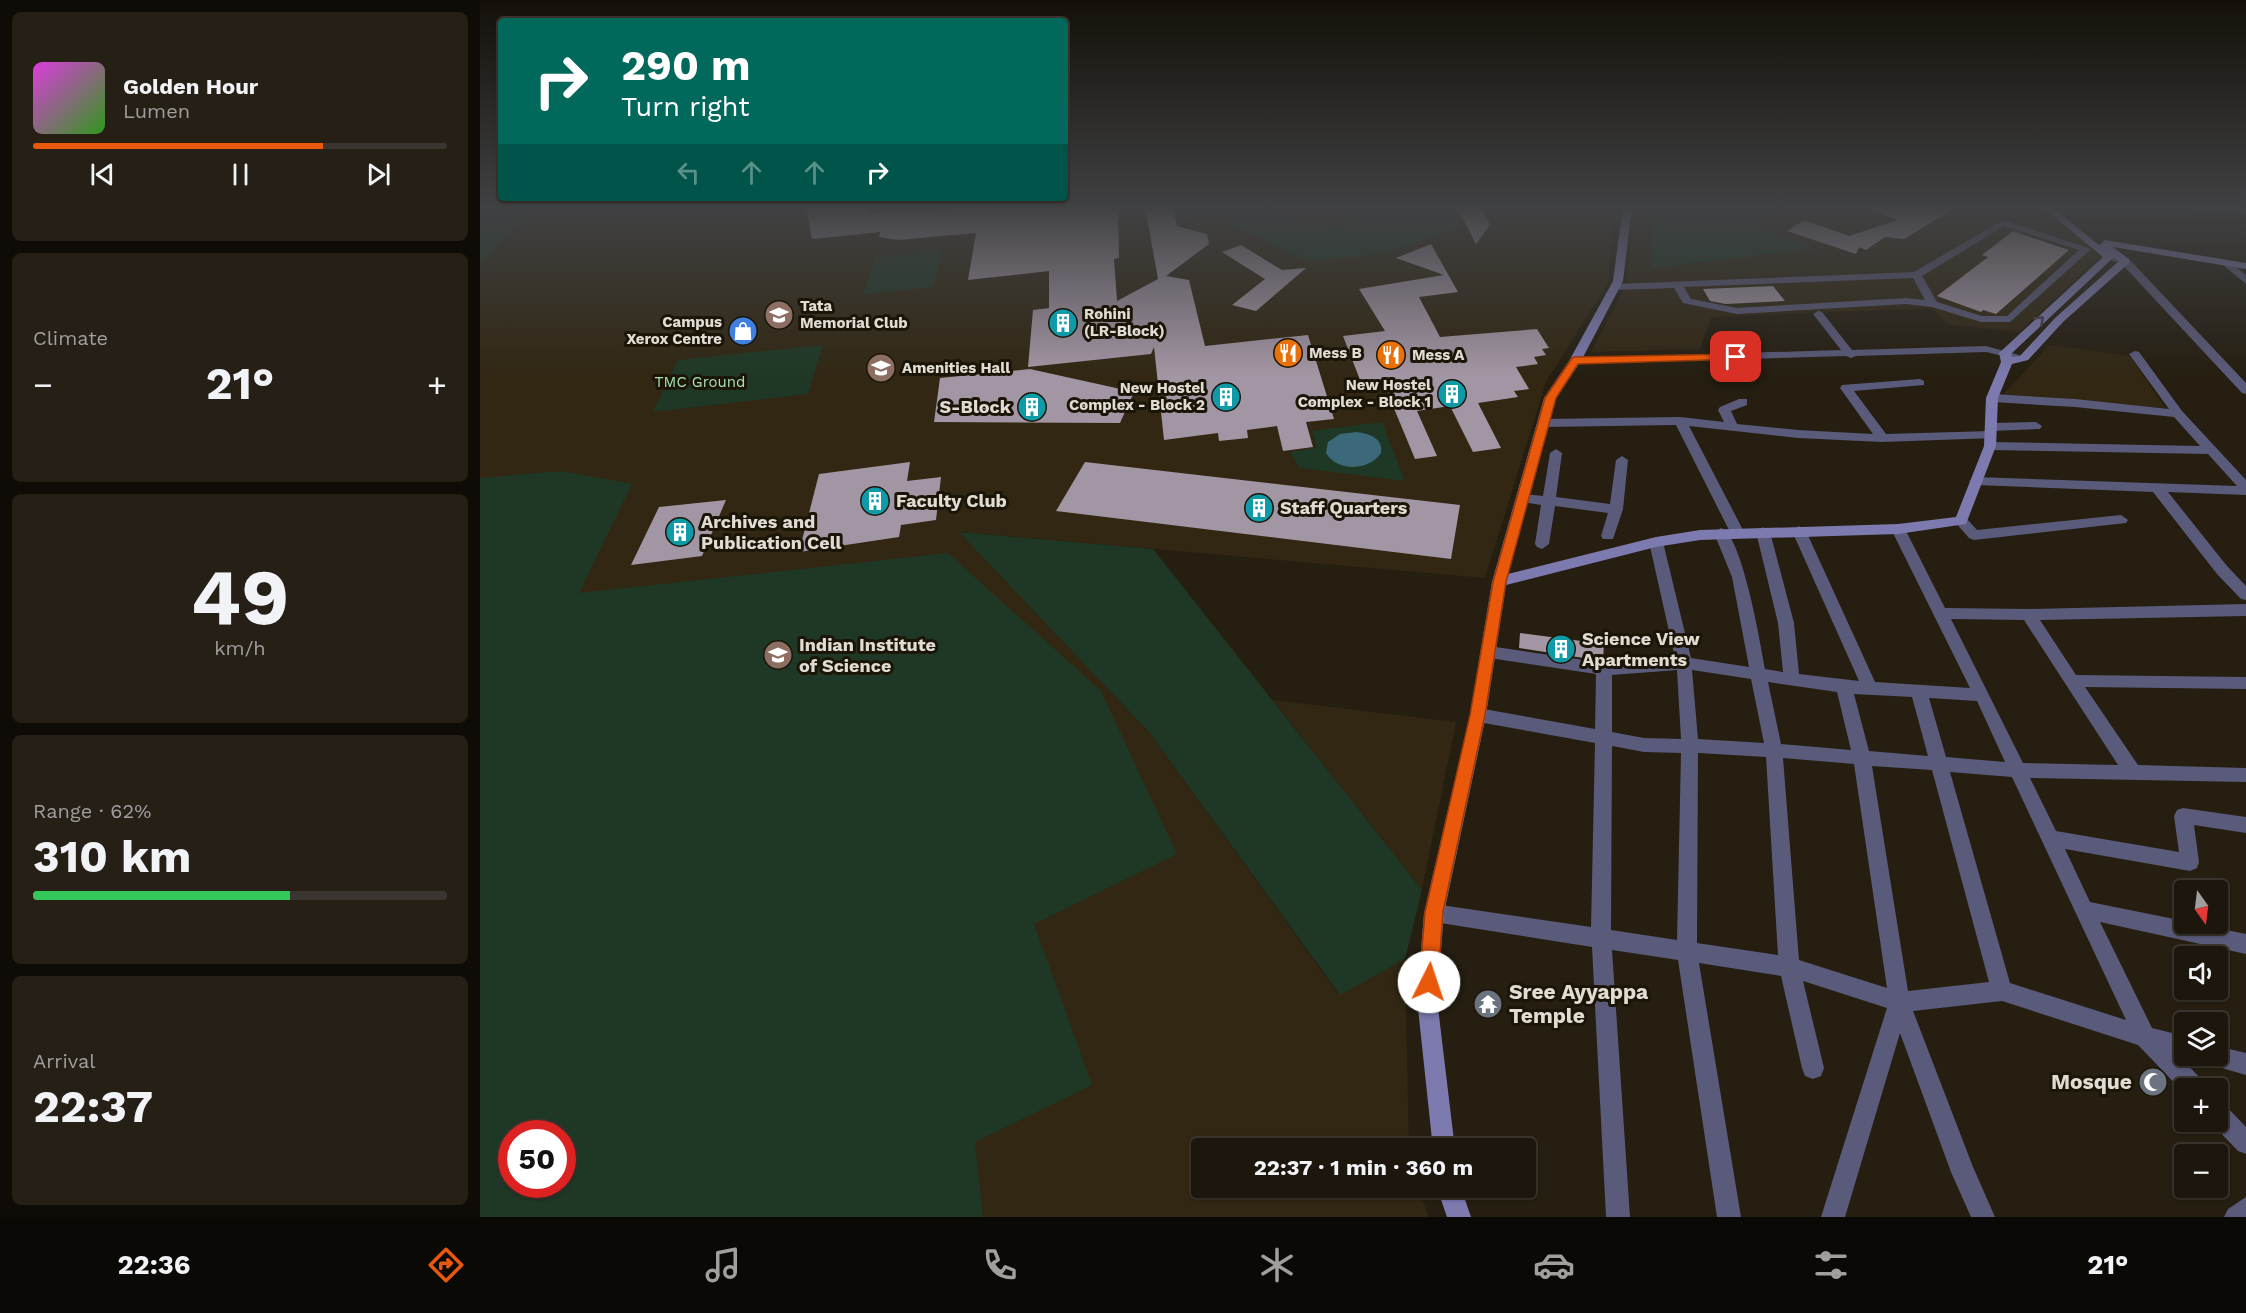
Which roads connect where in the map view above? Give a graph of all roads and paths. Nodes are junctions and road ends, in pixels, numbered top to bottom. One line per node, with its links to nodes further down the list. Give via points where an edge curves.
1 (1622, 263): 12 (street)
2 (1936, 263): 9 (street)
3 (2071, 263): 13 (street, via 2010,319 1981,319)
4 (2103, 263): 17 (street, one-way to 4)
5 (2123, 263): 17 (street, via 2058,320 2024,358)
6 (2127, 263): 20 (street)
7 (2227, 263): 8 (street); 10 (street)
8 (2246, 266)
9 (1916, 275): 11 (street); 13 (street)
10 (2246, 281)
11 (1678, 285): 12 (street); 13 (street, via 1687,301 1737,311)
12 (1615, 287): 18 (street)
13 (1933, 304)
14 (1818, 314): 15 (street)
15 (1851, 354): 17 (street, via 1986,349); 18 (street)
16 (2135, 354): 23 (street)
17 (2006, 357): 21 (street)
18 (1575, 361): 25 (street, via 1550,398)
19 (1920, 383): 29 (street, via 1846,388)
20 (2246, 390)
21 (1992, 398): 23 (street); 28 (street)
22 (1743, 402): 27 (street, via 1724,410)
23 (2178, 414): 30 (street)
24 (1680, 421): 25 (street); 27 (street); 43 (street)
25 (1544, 423): 36 (street)
26 (2036, 426): 28 (street)
27 (1733, 427): 29 (street)
28 (1991, 436): 29 (street); 30 (street); 33 (street)
29 (1882, 438)
30 (2210, 450): 35 (street)
31 (1556, 453): 37 (street)
32 (1622, 459): 38 (street)
33 (1976, 481): 34 (street); 40 (street)
34 (2157, 488): 35 (street); 49 (street)
35 (2246, 489)
36 (1523, 498): 37 (street); 48 (street)
37 (1547, 501): 38 (street); 47 (street)
38 (1616, 509): 45 (street)
39 (2121, 520): 40 (street, via 1974,535)
40 (1961, 521): 41 (street)
41 (1898, 529): 42 (street); 51 (street)
42 (1799, 531): 44 (street); 61 (street)
43 (1729, 532): 44 (street); 46 (street); 56 (street)
44 (1763, 532): 57 (street, via 1786,623)
45 (1608, 536)
46 (1656, 542): 48 (street); 54 (street)
47 (1542, 544)
48 (1499, 582): 53 (street)
49 (2246, 595)
50 (2246, 610): 52 (street)
51 (1941, 614): 52 (street); 63 (street)
52 (2028, 615): 58 (street)
53 (1489, 652): 55 (street); 64 (street)
54 (1684, 663): 55 (street); 56 (street); 66 (street)
55 (1604, 669): 65 (street)
56 (1757, 674): 57 (street); 67 (street)
57 (1792, 679): 60 (street)
58 (2071, 681): 59 (street); 71 (street)
59 (2246, 683)
60 (1844, 687): 61 (street); 68 (street)
61 (1870, 689): 62 (street)
62 (1919, 692): 63 (street); 69 (street)
63 (1982, 695): 70 (street)
64 (1478, 715): 65 (street); 76 (street)
65 (1605, 738): 66 (street, via 1644,745); 77 (street)
66 (1690, 746): 67 (street); 79 (street)
67 (1774, 752): 68 (street); 80 (street)
68 (1862, 759): 69 (street); 82 (street)
69 (1938, 765): 70 (street); 81 (street)
70 (2018, 770): 71 (street); 74 (street)
71 (2134, 774): 72 (street)
72 (2246, 775)
73 (2246, 825): 74 (street, via 2183,816 2190,862)
74 (2049, 838): 75 (street)
75 (2082, 909): 78 (street); 83 (street)
76 (1434, 912): 77 (street); 90 (street, via 1427,999)
77 (1601, 937): 79 (street); 95 (street)
78 (2246, 944)
79 (1687, 952): 80 (street); 96 (street)
80 (1789, 967): 82 (street); 87 (street)
81 (2002, 991): 82 (street); 83 (street)
82 (1899, 1002): 97 (street); 98 (street)
83 (2145, 1037): 84 (street); 88 (street)
84 (2174, 1044)
85 (2228, 1059): 86 (street)
86 (2246, 1064)
87 (1813, 1068)
88 (2184, 1078)
89 (2228, 1124): 91 (street)
90 (1443, 1138)
91 (2246, 1143)
92 (1452, 1198): 94 (street)
93 (2246, 1209): 99 (street)
94 (1459, 1217)
95 (1618, 1217)
96 (1729, 1217)
97 (1833, 1217)
98 (1983, 1217)
99 (2236, 1217)

